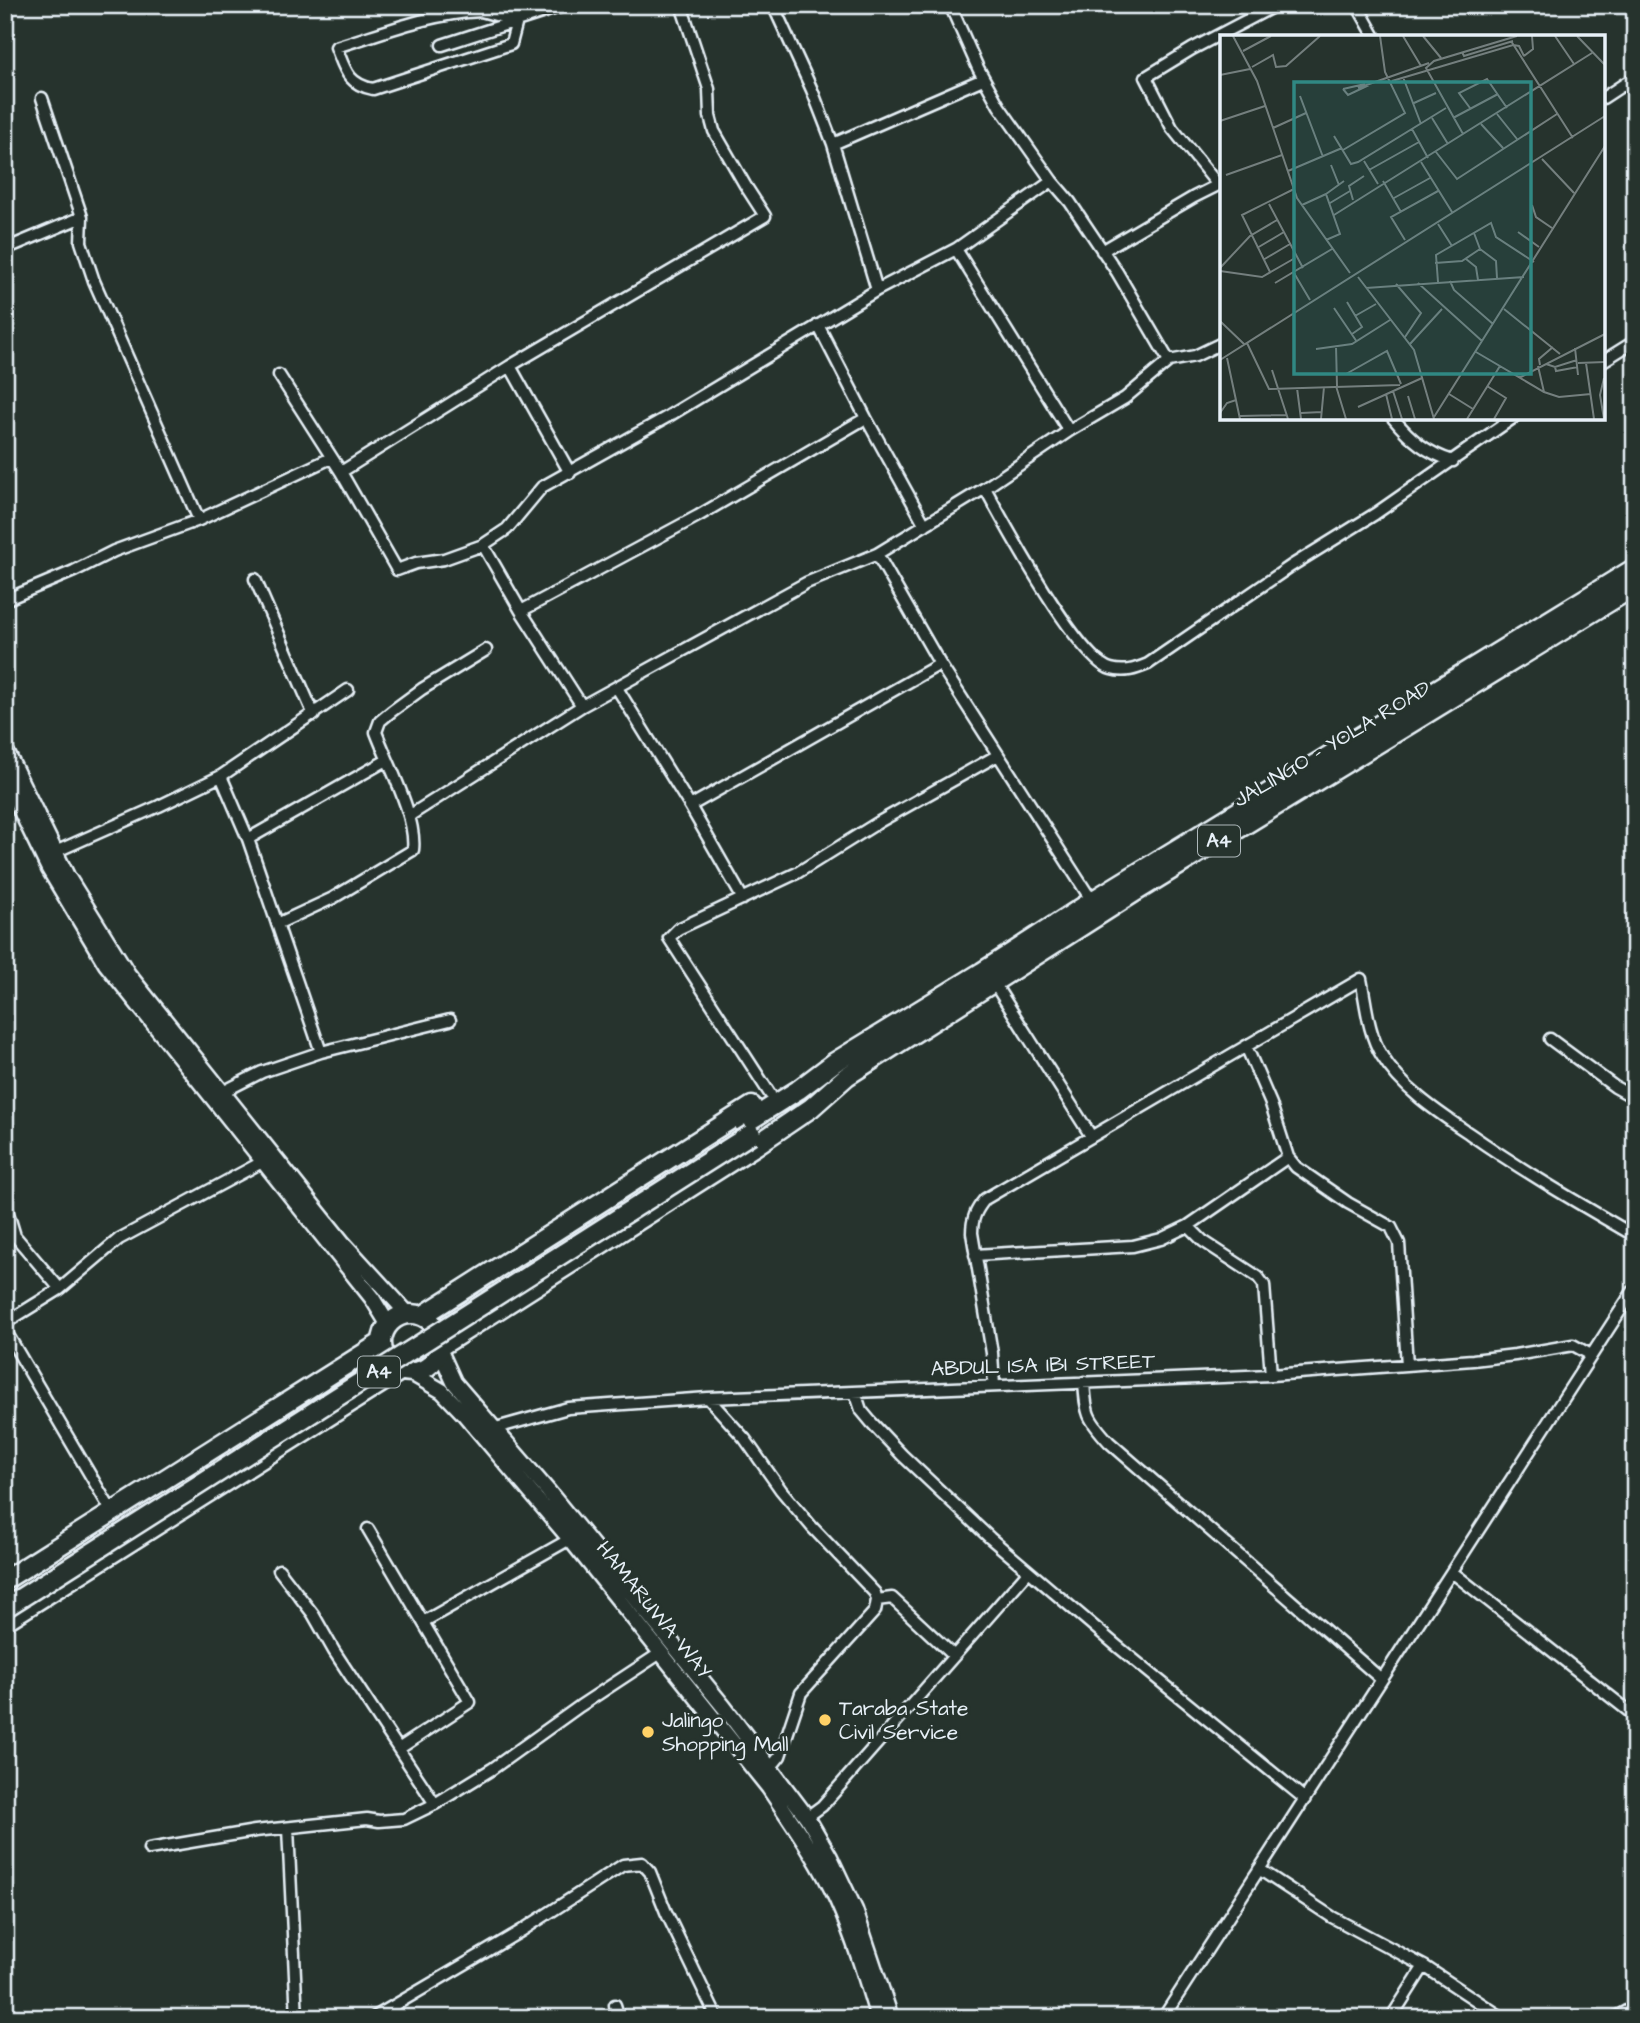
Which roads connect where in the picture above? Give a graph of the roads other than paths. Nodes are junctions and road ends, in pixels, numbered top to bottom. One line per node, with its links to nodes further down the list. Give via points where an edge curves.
1 (566, 5): 7 (street)
2 (681, 5): 27 (street, via 709,89 715,131 765,216)
3 (772, 5): 14 (street)
4 (950, 5): 11 (street)
5 (1276, 5): 16 (street, via 1146,77 1172,128)
6 (1357, 5): 8 (street)
7 (517, 21): 7 (street, via 481,11 452,13 419,19 336,47 349,78 373,89 507,47); 9 (street)
8 (1375, 35)
9 (442, 45)
10 (1635, 77): 12 (street)
11 (984, 79): 14 (street); 15 (street)
12 (1605, 96)
13 (42, 98): 17 (street)
14 (834, 144): 21 (street)
15 (1052, 181): 19 (street); 20 (street)
16 (1220, 184): 20 (street)
17 (82, 216): 18 (street); 38 (street, via 81,242 94,281)
18 (5, 249)
19 (956, 249): 21 (street); 32 (street)
20 (1102, 251): 26 (street)
21 (877, 290): 22 (street)
22 (818, 325): 29 (street); 36 (street)
23 (1635, 341): 25 (street)
24 (1220, 345): 26 (street)
25 (1605, 360)
26 (1169, 361): 32 (street, via 1125,398)
27 (510, 366): 35 (street); 36 (street)
28 (279, 375): 33 (street)
29 (866, 418): 39 (street); 46 (street, via 698,516)
30 (1395, 420): 34 (street, via 1429,452)
31 (1510, 420): 34 (street)
32 (1069, 431): 37 (street)
33 (331, 458): 35 (street); 38 (street)
34 (1453, 461): 37 (street, via 1148,664 1129,671 1111,669 1083,648)
35 (341, 472): 40 (street, via 397,570)
36 (570, 473): 40 (street, via 542,487 507,529)
37 (985, 488): 39 (street)
38 (199, 520): 45 (street, via 114,551)
39 (925, 525): 41 (street)
40 (483, 545): 46 (street)
41 (877, 554): 48 (street); 49 (street, via 806,583)
42 (1635, 568): 63 (highway, A4)
43 (255, 579): 52 (street)
44 (1635, 586): 65 (highway, JALINGO - YOLA ROAD / A4)
45 (5, 600)
46 (521, 611): 51 (street)
47 (486, 650): 55 (street, via 380,721 376,732)
48 (940, 664): 54 (street); 58 (street)
49 (617, 688): 51 (street); 58 (street)
50 (348, 690): 52 (street)
51 (582, 706): 59 (street)
52 (314, 715): 56 (street)
53 (5, 749): 61 (main road)
54 (998, 755): 62 (street, via 797,873); 63 (street)
55 (387, 760): 59 (street); 60 (street)
56 (221, 776): 60 (street); 61 (street)
57 (5, 778): 72 (main road, via 49,869 106,964)
58 (690, 806): 62 (street)
59 (409, 816): 64 (street, via 415,836 413,850)
60 (248, 839): 64 (street)
61 (55, 852): 72 (main road, via 128,974)
62 (743, 899): 73 (street, via 678,929 669,938)
63 (1092, 901): 70 (highway, A4)
64 (277, 924): 69 (street)
65 (994, 983): 71 (highway, JALINGO - YOLA ROAD / A4); 76 (street)
66 (450, 1020): 69 (street)
67 (1550, 1039): 74 (street)
68 (1246, 1046): 76 (street); 77 (street); 82 (street, via 1361,979 1381,1055 1401,1079 1437,1112 1531,1176)
69 (321, 1052): 72 (street, via 262,1072)
70 (835, 1062): 73 (highway, A4); 75 (highway, A4)
71 (847, 1076): 75 (highway, A4); 91 (highway, JALINGO - YOLA ROAD / A4, via 811,1108)
72 (218, 1094): 78 (main road); 86 (main road, via 343,1243)
73 (770, 1094): 86 (highway, A4)
74 (1635, 1098)
75 (748, 1129): 108 (highway, A4); 110 (highway, A4, bridge)
76 (1091, 1136): 83 (street, via 985,1199 972,1220)
77 (1288, 1157): 81 (street); 93 (street, via 1338,1196 1391,1227 1399,1243)
78 (264, 1161): 85 (street, via 119,1238); 88 (main road)
79 (5, 1203): 80 (street)
80 (8, 1219): 85 (street, via 15,1236)
81 (1188, 1226): 83 (street, via 1133,1246); 95 (street, via 1264,1285)
82 (1635, 1236)
83 (975, 1255): 97 (street)
84 (1635, 1288): 92 (street)
85 (60, 1289): 87 (street)
86 (415, 1315): 88 (highway, A4, via 397,1317); 91 (highway, via 436,1326)
87 (5, 1323)
88 (388, 1324): 90 (highway, A4)
89 (5, 1330): 101 (street)
90 (382, 1342): 94 (highway, A4, via 386,1359); 101 (highway, A4)
91 (440, 1348): 94 (highway, A4, via 424,1370); 100 (main road, via 454,1382)
92 (1591, 1355): 93 (street, ABDUL ISA IBI STREET, via 1573,1345); 106 (street)
93 (1407, 1365): 95 (street, ABDUL ISA IBI STREET)
94 (406, 1372): 103 (main road, HAMARUWA WAY, via 442,1391); 111 (highway, A4)
95 (1271, 1375): 96 (street, ABDUL ISA IBI STREET)
96 (1084, 1382): 97 (street, ABDUL ISA IBI STREET); 115 (street, via 1090,1422 1109,1442)
97 (994, 1386): 98 (street, ABDUL ISA IBI STREET)
98 (855, 1392): 99 (street, ABDUL ISA IBI STREET); 105 (street, via 862,1410 902,1455)
99 (708, 1398): 100 (street, ABDUL ISA IBI STREET, via 568,1408); 109 (street)
100 (496, 1428): 118 (main road)
101 (111, 1513): 107 (highway, A4)
102 (368, 1529): 112 (street)
103 (570, 1539): 112 (street); 113 (main road, HAMARUWA WAY)
104 (279, 1570): 117 (street)
105 (1028, 1572): 114 (street); 119 (street)
106 (1452, 1572): 115 (street); 116 (street)
107 (5, 1580)
108 (5, 1594)
109 (877, 1600): 114 (street, via 892,1598); 118 (street, via 875,1611 801,1693 780,1756)
110 (5, 1608)
111 (5, 1621)
112 (423, 1622): 117 (street, via 470,1702)
113 (662, 1652): 120 (street); 132 (main road, HAMARUWA WAY, via 797,1830 836,1898)
114 (953, 1655): 121 (street, via 822,1806)
115 (1381, 1679): 119 (street)
116 (1635, 1716)
117 (400, 1748): 120 (street)
118 (771, 1767): 121 (main road)
119 (1304, 1799): 124 (street)
120 (435, 1804): 122 (street, via 404,1819)
121 (807, 1817): 133 (main road, via 855,1910)
122 (288, 1828): 123 (street); 128 (street)
123 (149, 1849)
124 (1259, 1869): 125 (street, via 1332,1917); 134 (street)
125 (1424, 1966): 135 (street); 136 (street)
126 (615, 2005): 130 (street)
127 (1635, 2006): 137 (street)
128 (297, 2018)
129 (373, 2018): 131 (street, via 623,1865 642,1863)
130 (619, 2018)
131 (717, 2018)
132 (878, 2018)
133 (891, 2018)
134 (1163, 2018)
135 (1391, 2018)
136 (1503, 2018)
137 (1614, 2018)

